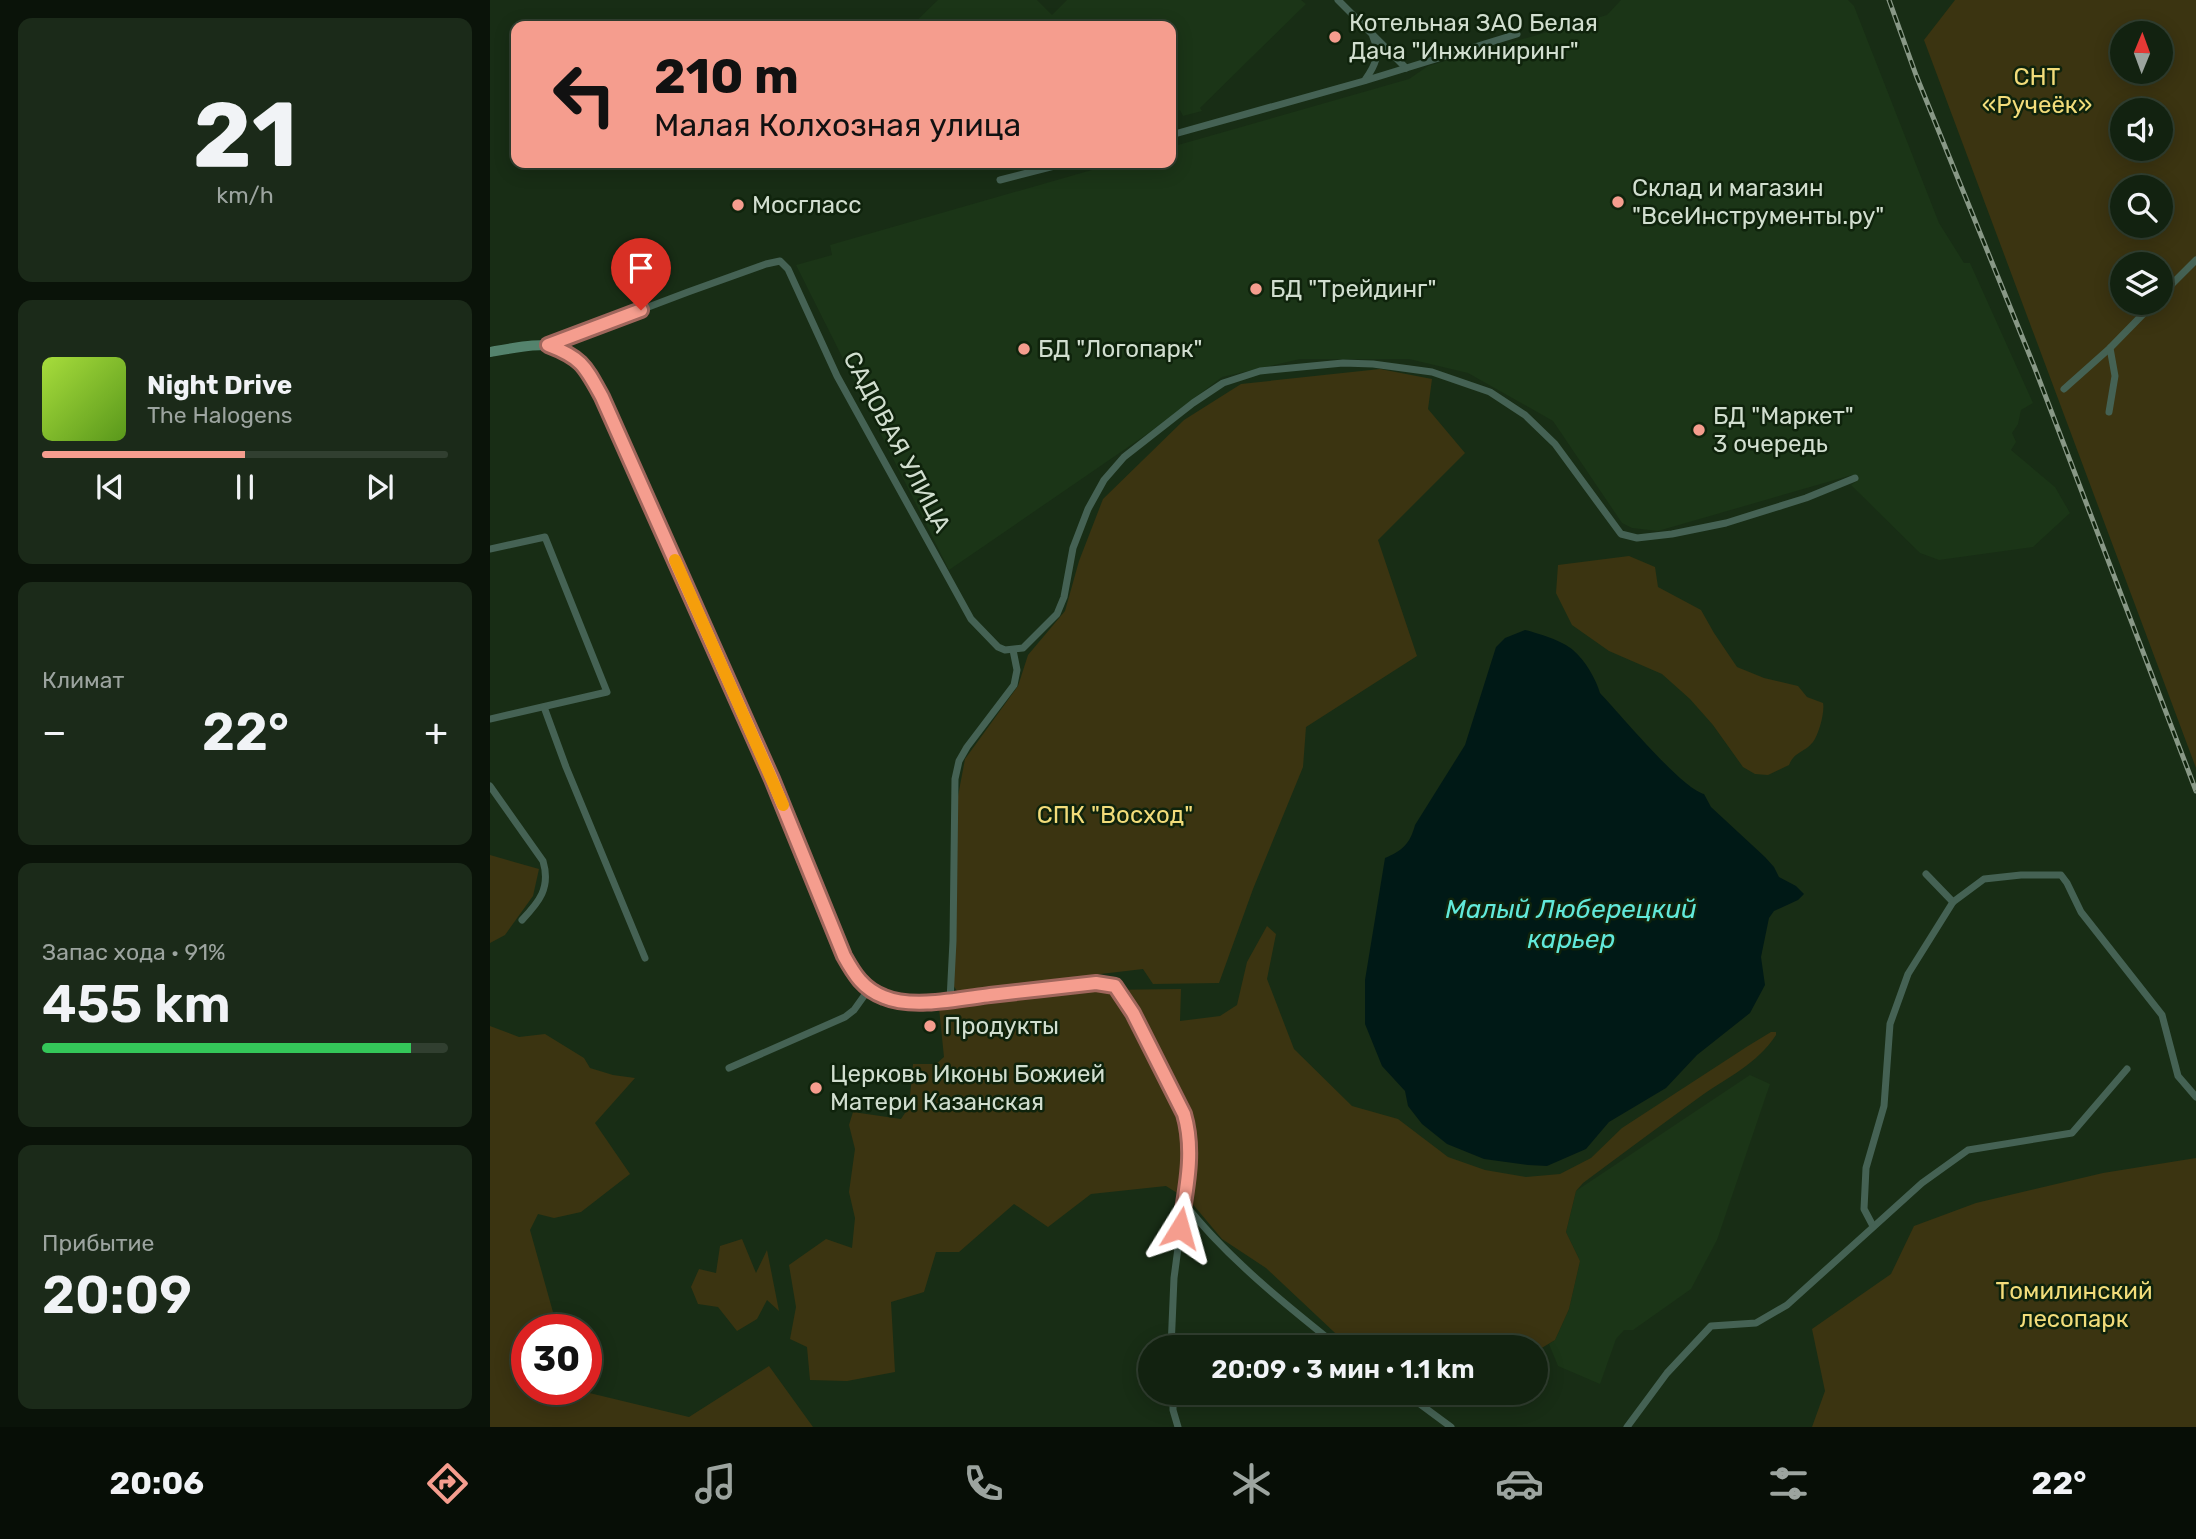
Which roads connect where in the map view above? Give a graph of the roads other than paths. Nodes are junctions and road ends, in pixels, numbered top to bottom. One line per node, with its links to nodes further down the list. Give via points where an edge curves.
1 (1338, 0): 2 (street)
2 (1369, 30): 4 (street); 5 (street, via 1377,59)
3 (1517, 34): 4 (street)
4 (1406, 68): 5 (street)
5 (1364, 81): 6 (street)
6 (1176, 134)
7 (1047, 168): 8 (street)
8 (1000, 180)
9 (2196, 260): 10 (street)
10 (2173, 283)
11 (2142, 315): 13 (street)
12 (548, 345): 14 (street); 19 (street, САДОВАЯ УЛИЦА, via 780,261 971,619 998,647); 27 (street, via 571,354 588,371 602,397 772,779 844,956)
13 (2110, 348): 15 (street); 16 (street, via 2115,376)
14 (490, 352)
15 (2064, 388)
16 (2109, 412)
17 (1855, 478): 19 (street, via 1726,523 1637,538 1621,534 1555,444 1525,415 1490,392 1432,372 1373,363 1260,371 1223,383 1124,457 1088,509 1057,614 1023,648)
18 (490, 549): 20 (street, via 545,537 607,692)
19 (1013, 650): 28 (street, via 1014,685 967,747 955,779)
20 (544, 707): 21 (street); 26 (street)
21 (490, 719)
22 (490, 786): 25 (street, via 545,869 540,901)
23 (1926, 874): 24 (street)
24 (1953, 902): 31 (street, via 1984,878 2061,876 2081,912 2162,1015 2178,1076); 33 (street, via 1908,974 1890,1024 1884,1106 1866,1168 1864,1209)
25 (522, 920)
26 (645, 958)
27 (869, 989): 28 (street, via 909,1002); 29 (street, via 845,1017)
28 (950, 1000): 32 (street, via 1096,983 1115,986 1184,1114 1191,1146)
29 (729, 1068)
30 (2127, 1069): 33 (street, via 2072,1133 1968,1150)
31 (2196, 1097)
32 (1184, 1203): 34 (street); 35 (street, via 1211,1236)
33 (1872, 1226): 40 (street, via 1787,1305 1756,1323 1711,1326 1667,1373)
34 (1172, 1335)
35 (1325, 1335)
36 (1173, 1405): 38 (street)
37 (1421, 1405): 39 (street)
38 (1178, 1427)
39 (1451, 1427)
40 (1627, 1427)

